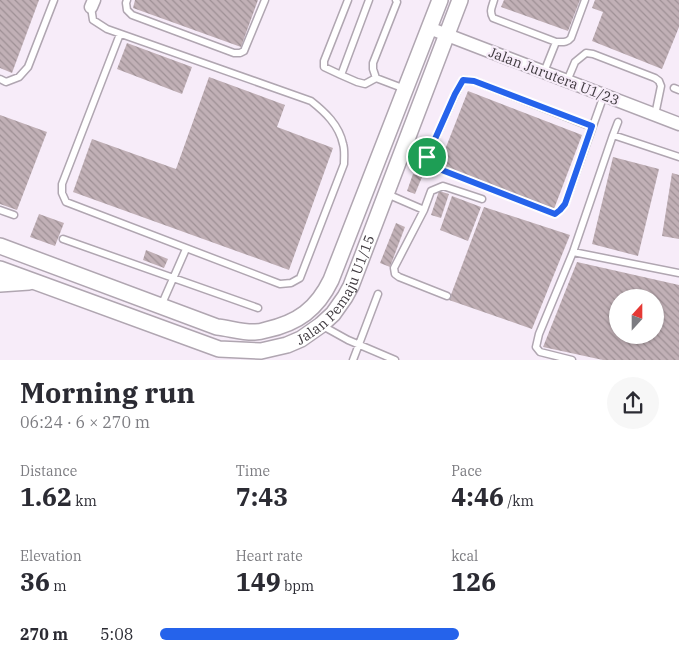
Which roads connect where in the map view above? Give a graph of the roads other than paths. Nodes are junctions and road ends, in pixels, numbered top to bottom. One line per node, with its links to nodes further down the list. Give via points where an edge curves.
1 (54, 0): 19 (lane, via 28,67 19,77 6,82)
2 (127, 0): 3 (lane, via 126,10 132,15 240,53 244,51)
3 (264, 0)
4 (348, 0): 17 (lane, via 324,61 324,68)
5 (370, 0): 17 (lane)
6 (396, 0): 18 (lane, via 373,63)
7 (440, 0): 12 (street, Jalan Pemaju U1/15)
8 (460, 0): 14 (street, Jalan Pemaju U1/15)
9 (494, 0): 15 (lane, via 490,10 492,18)
10 (585, 0): 15 (lane, via 571,38 568,42)
11 (92, 3): 13 (lane, via 93,20)
12 (428, 28): 14 (street, Jalan Jurutera U1/23); 21 (street, Jalan Pemaju U1/15)
13 (120, 34): 38 (lane, via 62,184 62,194 66,202); 38 (lane, via 311,101 337,128 344,145 344,164 300,278 280,284)
14 (446, 35): 16 (street, Jalan Jurutera U1/23); 28 (street, Jalan Pemaju U1/15)
15 (556, 42): 16 (lane)
16 (544, 72): 20 (street, Jalan Jurutera U1/23)
17 (341, 75): 18 (lane, via 365,84)
18 (376, 78): 21 (lane)
19 (0, 79)
20 (567, 81): 22 (street, Jalan Jurutera U1/23); 23 (lane, via 576,62 586,53 610,60 659,81 661,86)
21 (405, 89): 47 (street, Jalan Pemaju U1/15, via 331,280 307,312 294,322 254,332 217,327)
22 (604, 95): 23 (street, Jalan Jurutera U1/23); 26 (lane)
23 (655, 115): 25 (street, Jalan Jurutera U1/23)
24 (618, 122): 27 (lane)
25 (679, 124)
26 (592, 126): 29 (lane, via 474,81 463,80); 29 (lane, via 565,204 555,214 434,167)
27 (613, 136): 30 (lane); 39 (lane)
28 (401, 153): 29 (lane, via 419,159); 31 (street, Jalan Pemaju U1/15)
29 (427, 157)
30 (679, 157)
31 (386, 194): 34 (lane); 49 (street, Jalan Pemaju U1/15, via 351,286 333,314)
32 (482, 198): 34 (lane, via 443,186 432,191)
33 (0, 210): 35 (lane)
34 (424, 210): 46 (lane, via 394,268 395,274)
35 (14, 215)
36 (63, 239): 42 (lane)
37 (0, 246): 47 (street, Jalan Pemaju U1/15)
38 (186, 249): 42 (lane)
39 (574, 252): 41 (lane); 53 (lane, via 536,347 540,352)
40 (0, 269): 43 (street, Jalan Pemaju U1/15)
41 (679, 273)
42 (173, 278): 47 (lane); 48 (lane)
43 (35, 282): 44 (street); 49 (street, Jalan Pemaju U1/15, via 219,349 261,351 275,348 301,339)
44 (0, 284)
45 (378, 294): 50 (lane)
46 (447, 296)
47 (161, 306)
48 (258, 308)
49 (321, 325): 50 (lane)
50 (359, 345): 51 (lane); 52 (lane)
51 (354, 360)
52 (394, 360)
53 (572, 360)

